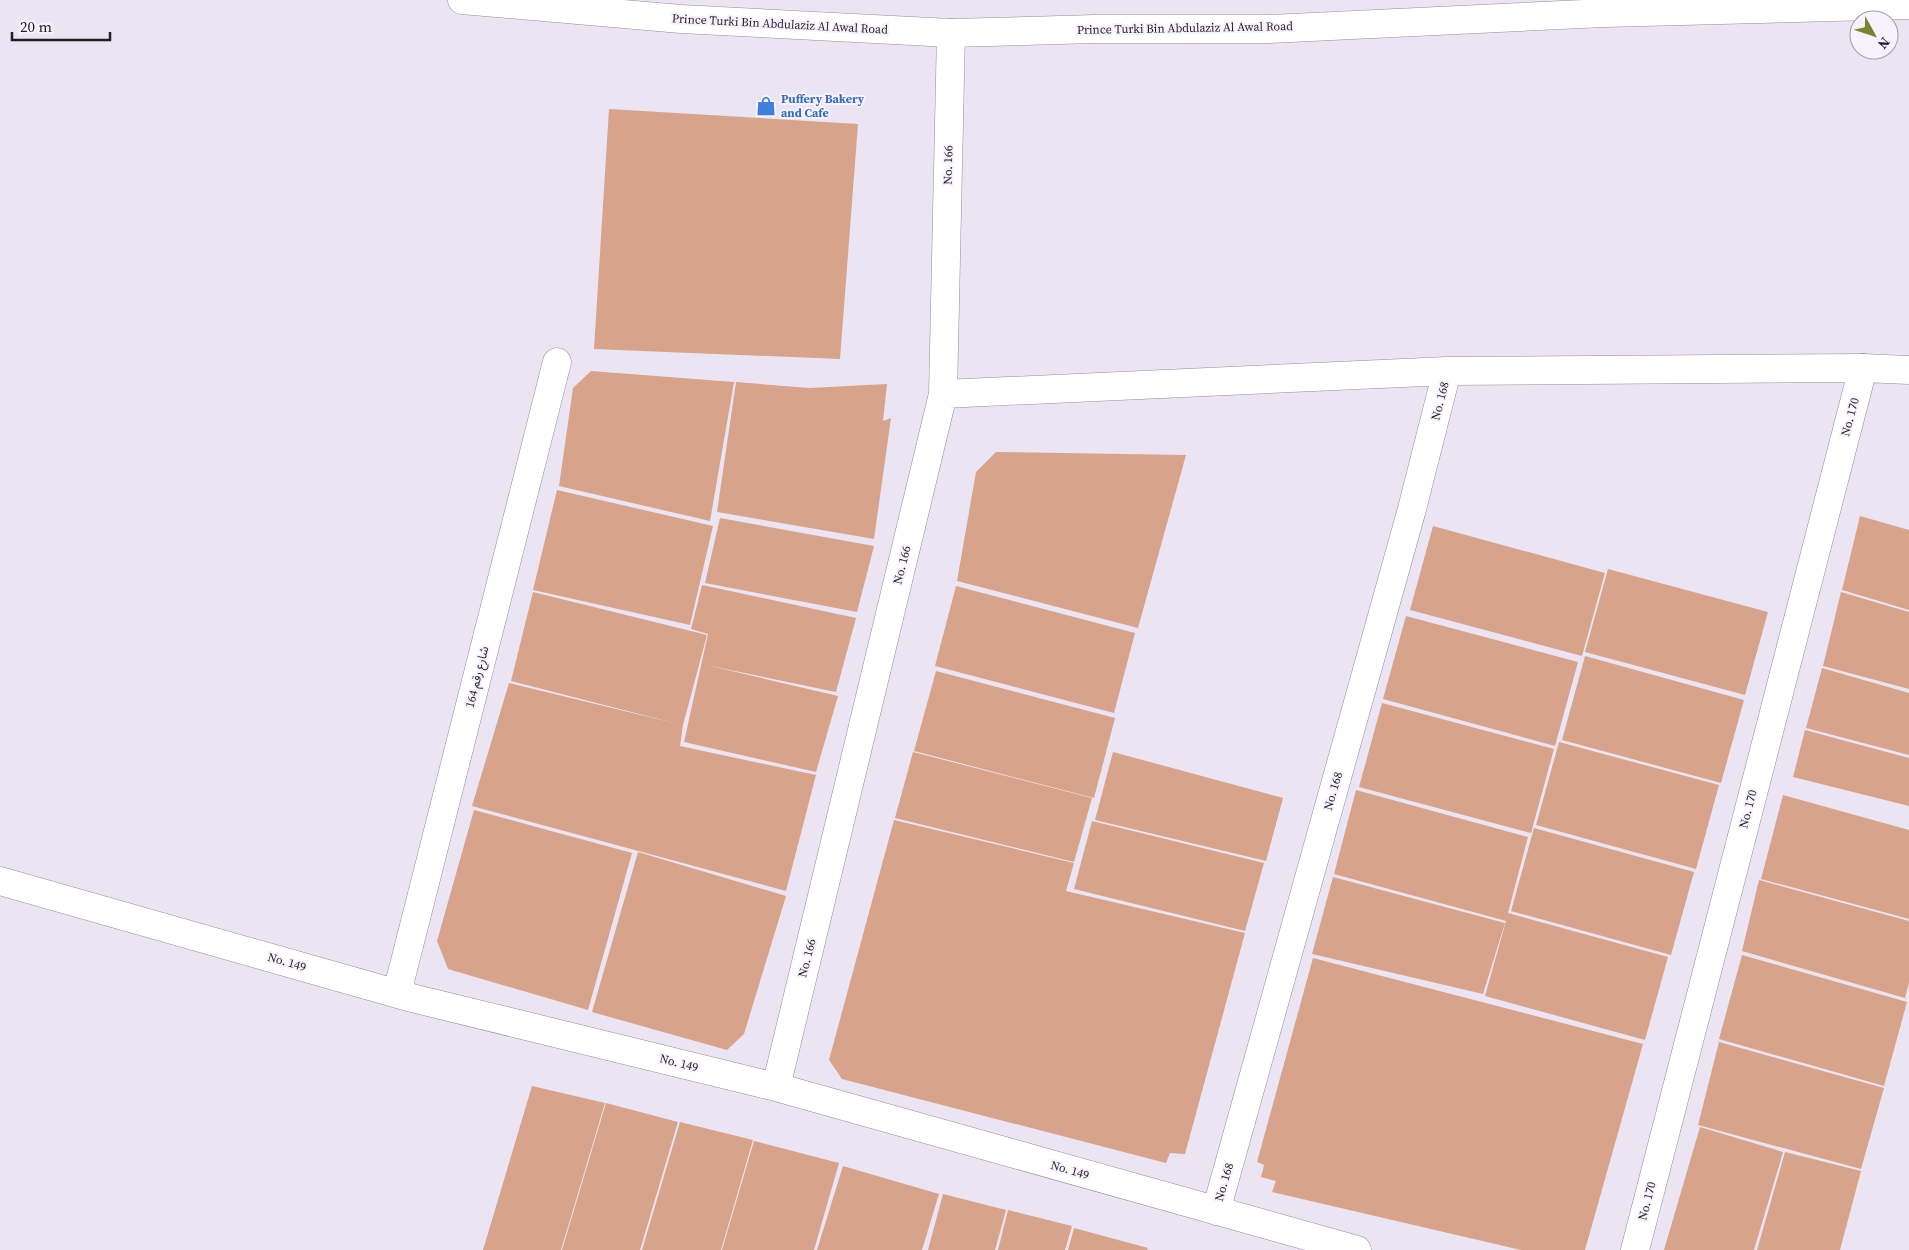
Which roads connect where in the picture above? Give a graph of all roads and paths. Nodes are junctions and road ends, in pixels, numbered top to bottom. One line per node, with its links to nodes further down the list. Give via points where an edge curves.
1 (462, 0): 5 (street, Prince Turki Bin Abdulaziz Al Awal Road, via 681,19)
2 (1823, 0): 4 (street)
3 (1909, 5): 4 (street, Prince Turki Bin Abdulaziz Al Awal Road)
4 (1791, 8): 5 (street, Prince Turki Bin Abdulaziz Al Awal Road, via 1604,13 1269,29)
5 (951, 32): 10 (street, No. 166)
6 (557, 362): 12 (street, شارع رقم 164)
7 (1863, 368): 8 (street); 9 (street); 16 (street, No. 170)
8 (1909, 370)
9 (1447, 371): 10 (street); 14 (street, No. 168, via 1412,509)
10 (943, 394): 13 (street, No. 166)
11 (0, 881): 12 (street, No. 149)
12 (397, 993): 13 (street, No. 149)
13 (776, 1087): 14 (street, No. 149)
14 (1216, 1211): 15 (street, No. 149)
15 (1356, 1250)
16 (1635, 1250)

